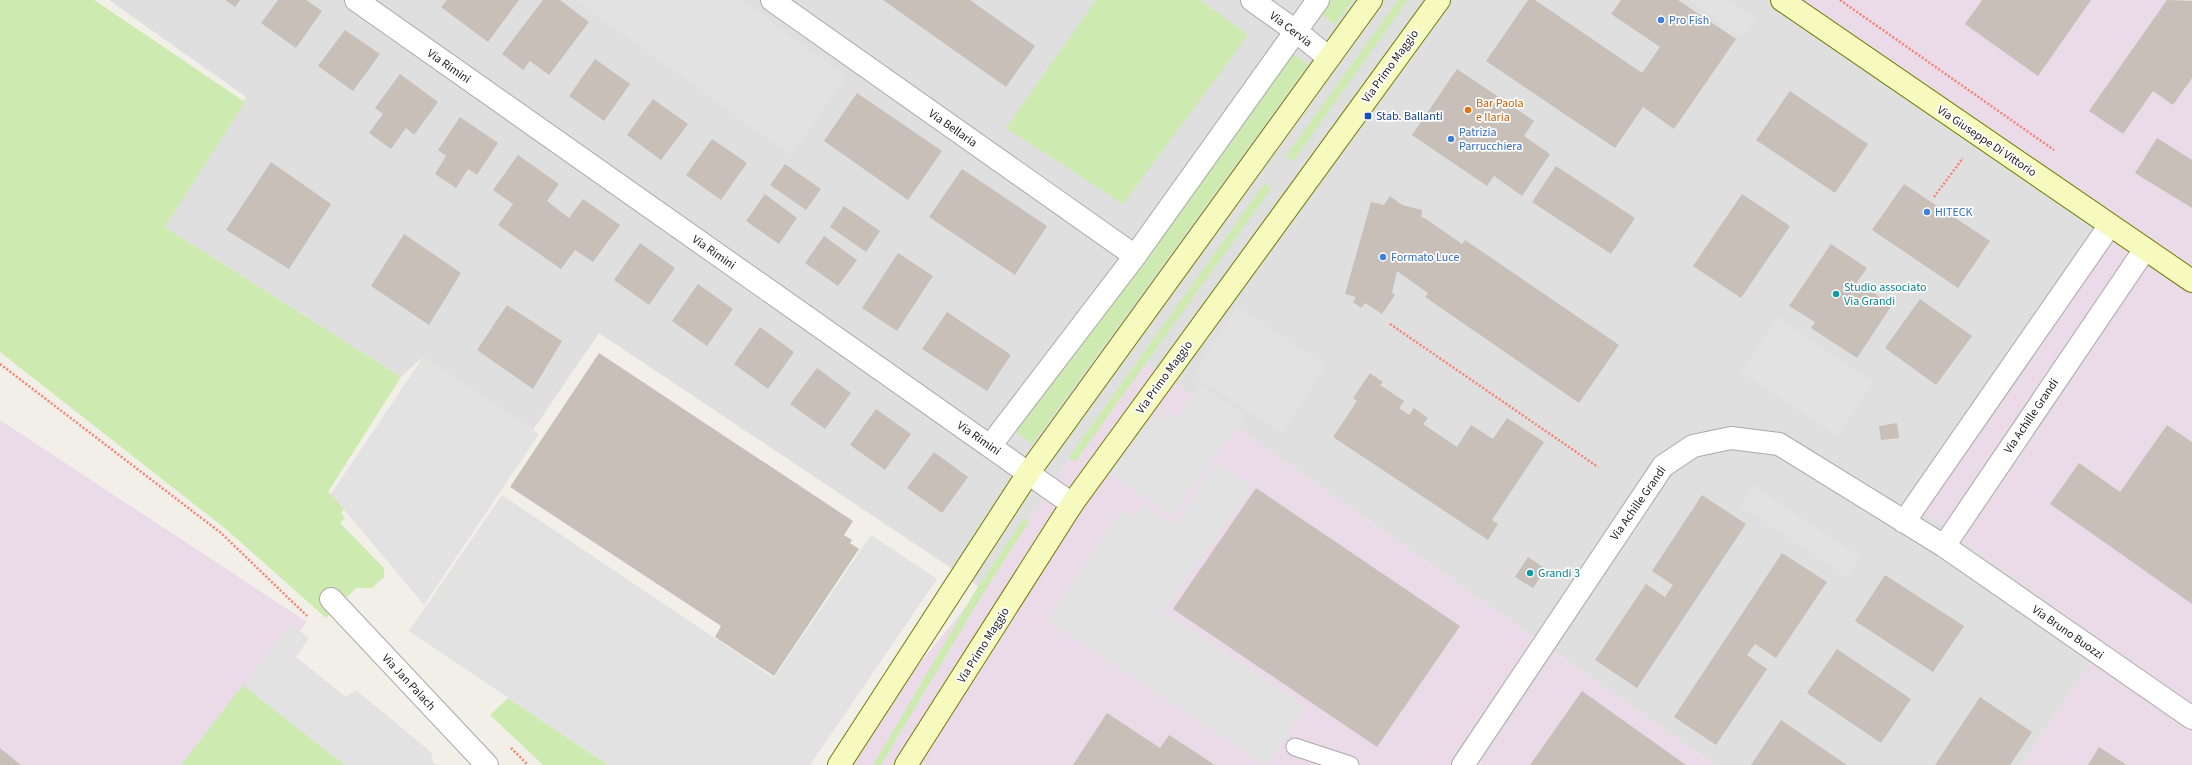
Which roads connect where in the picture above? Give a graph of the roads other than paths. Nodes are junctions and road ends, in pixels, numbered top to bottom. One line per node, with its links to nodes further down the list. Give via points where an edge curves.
1 (356, 0): 14 (street, Via Rimini)
2 (772, 0): 12 (street, Via Bellaria)
3 (1252, 0): 8 (street, Via Cervia)
4 (1318, 0): 8 (street)
5 (1371, 0): 9 (street)
6 (1439, 0): 16 (street, Via Primo Maggio)
7 (1782, 0): 10 (street, Via Giuseppe Di Vittorio)
8 (1297, 32): 9 (street, Via Cervia); 12 (street)
9 (1329, 58): 15 (street)
10 (2110, 225): 11 (street, Via Giuseppe Di Vittorio); 17 (street)
11 (2145, 249): 13 (street, Via Giuseppe Di Vittorio); 18 (street, Via Achille Grandi)
12 (1135, 256): 14 (street)
13 (2192, 281)
14 (990, 446): 15 (street, Via Rimini)
15 (1029, 472): 16 (street, Via Rimini); 23 (street)
16 (1072, 504): 24 (street, Via Primo Maggio)
17 (1904, 522): 18 (street, Via Achille Grandi); 26 (street, Via Achille Grandi, via 1779,444 1731,438 1693,446 1663,466)
18 (1944, 546): 20 (street, Via Bruno Buozzi)
19 (331, 600): 22 (street, Via Jan Palach)
20 (2192, 718)
21 (1294, 747): 25 (lane)
22 (487, 765)
23 (839, 765)
24 (906, 765)
25 (1350, 765)
26 (1462, 765)

